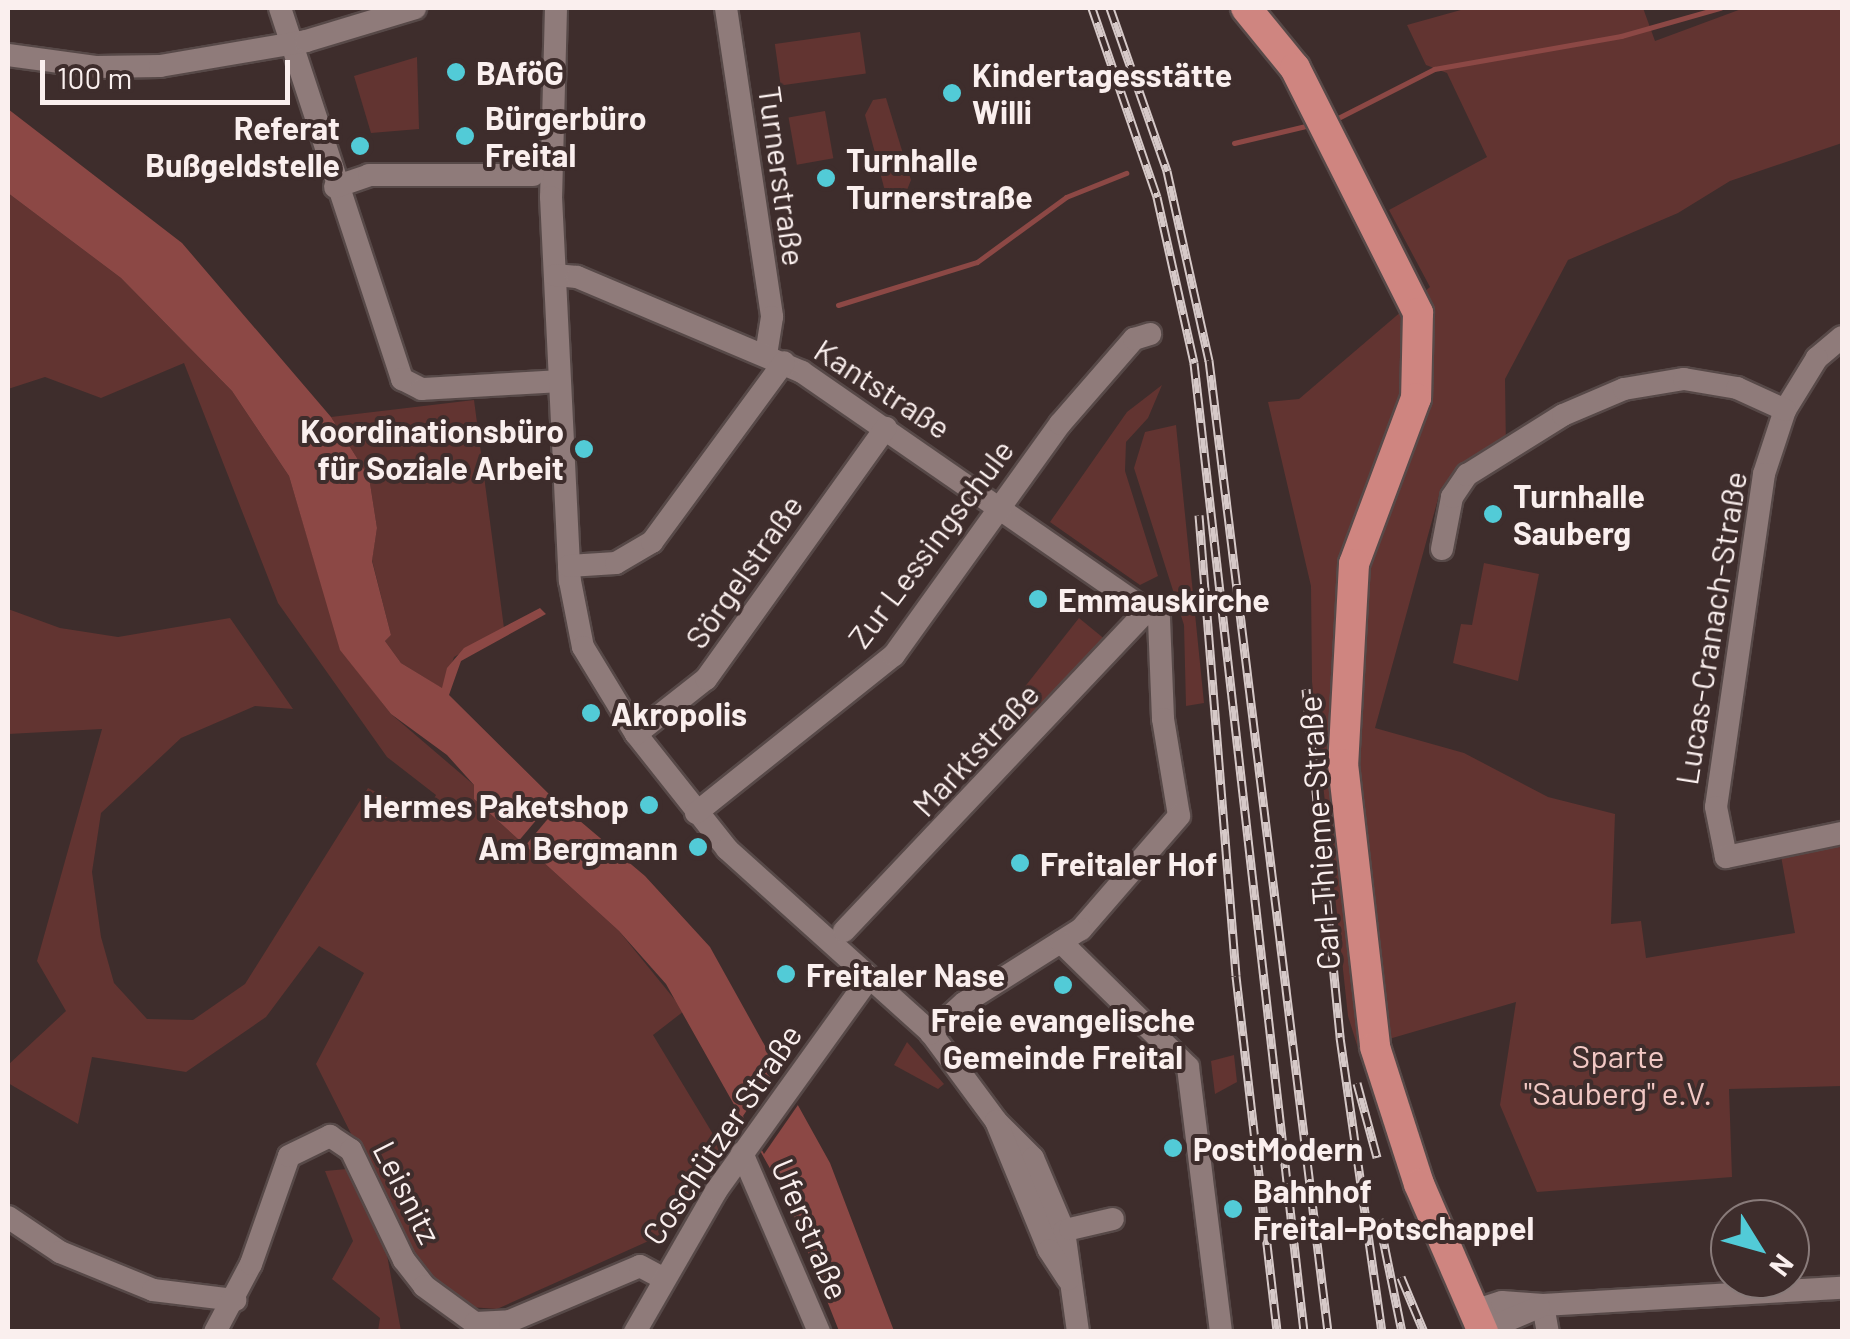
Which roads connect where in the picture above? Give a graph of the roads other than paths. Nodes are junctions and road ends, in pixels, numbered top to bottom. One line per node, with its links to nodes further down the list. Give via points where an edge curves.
1 (280, 8): 6 (street)
2 (416, 8): 6 (street)
3 (556, 8): 10 (street, via 549,126)
4 (726, 8): 13 (street, Turnerstraße)
5 (1246, 8): 36 (main road, Carl-Thieme-Straße, via 1295,68 1418,313 1416,398 1354,564 1343,764 1361,970 1375,1047 1420,1184)
6 (292, 44): 7 (street, via 160,66 97,67); 9 (street)
7 (8, 56)
8 (533, 175): 9 (street, via 369,176)
9 (335, 187): 14 (street, via 390,357 410,387)
10 (555, 275): 13 (street, Kantstraße, via 577,277); 14 (street)
11 (1150, 334): 17 (street, Zur Lessingschule, via 1134,338)
12 (1842, 337): 15 (street, Lucas-Cranach-Straße, via 1817,358)
13 (775, 358): 16 (street, Kantstraße); 19 (street, Turnerstraße, via 638,556)
14 (560, 380): 19 (street)
15 (1785, 410): 18 (street, via 1736,388 1684,379 1624,389 1563,415 1467,476 1452,497); 23 (street, Lucas-Cranach-Straße, via 1764,474 1716,806 1726,857)
16 (886, 428): 17 (street, Kantstraße); 21 (street, Sörgelstraße, via 706,679)
17 (1000, 506): 20 (street, Kantstraße); 22 (street, Zur Lessingschule, via 894,655)
18 (1442, 549)
19 (577, 565): 21 (street, via 583,647)
20 (1149, 609): 24 (street, Marktstraße); 25 (street, via 1160,625 1164,719 1180,816 1081,929)
21 (636, 734): 22 (street)
22 (696, 813): 26 (street, via 737,860)
23 (1842, 834)
24 (844, 931)
25 (1061, 942): 27 (street, via 964,1002); 41 (street, via 1188,1068)
26 (870, 978): 27 (street); 28 (street, Coschützer Straße)
27 (930, 1033): 40 (street, via 1044,1178 1064,1231)
28 (748, 1144): 32 (street, Coschützer Straße); 39 (street, Uferstraße)
29 (8, 1217): 34 (street, via 60,1252 153,1290)
30 (1113, 1219): 31 (street)
31 (1070, 1229)
32 (664, 1279): 34 (street, Leisnitz, via 640,1266 510,1322 476,1323 424,1286 350,1150 330,1136 290,1156); 38 (street, Coschützer Straße)
33 (1842, 1288): 35 (street)
34 (234, 1300): 37 (street)
35 (1543, 1305): 36 (street, via 1502,1302); 42 (street)
36 (1480, 1325)
37 (215, 1332)
38 (635, 1332)
39 (819, 1332)
40 (1078, 1332)
41 (1221, 1332)
42 (1548, 1332)

